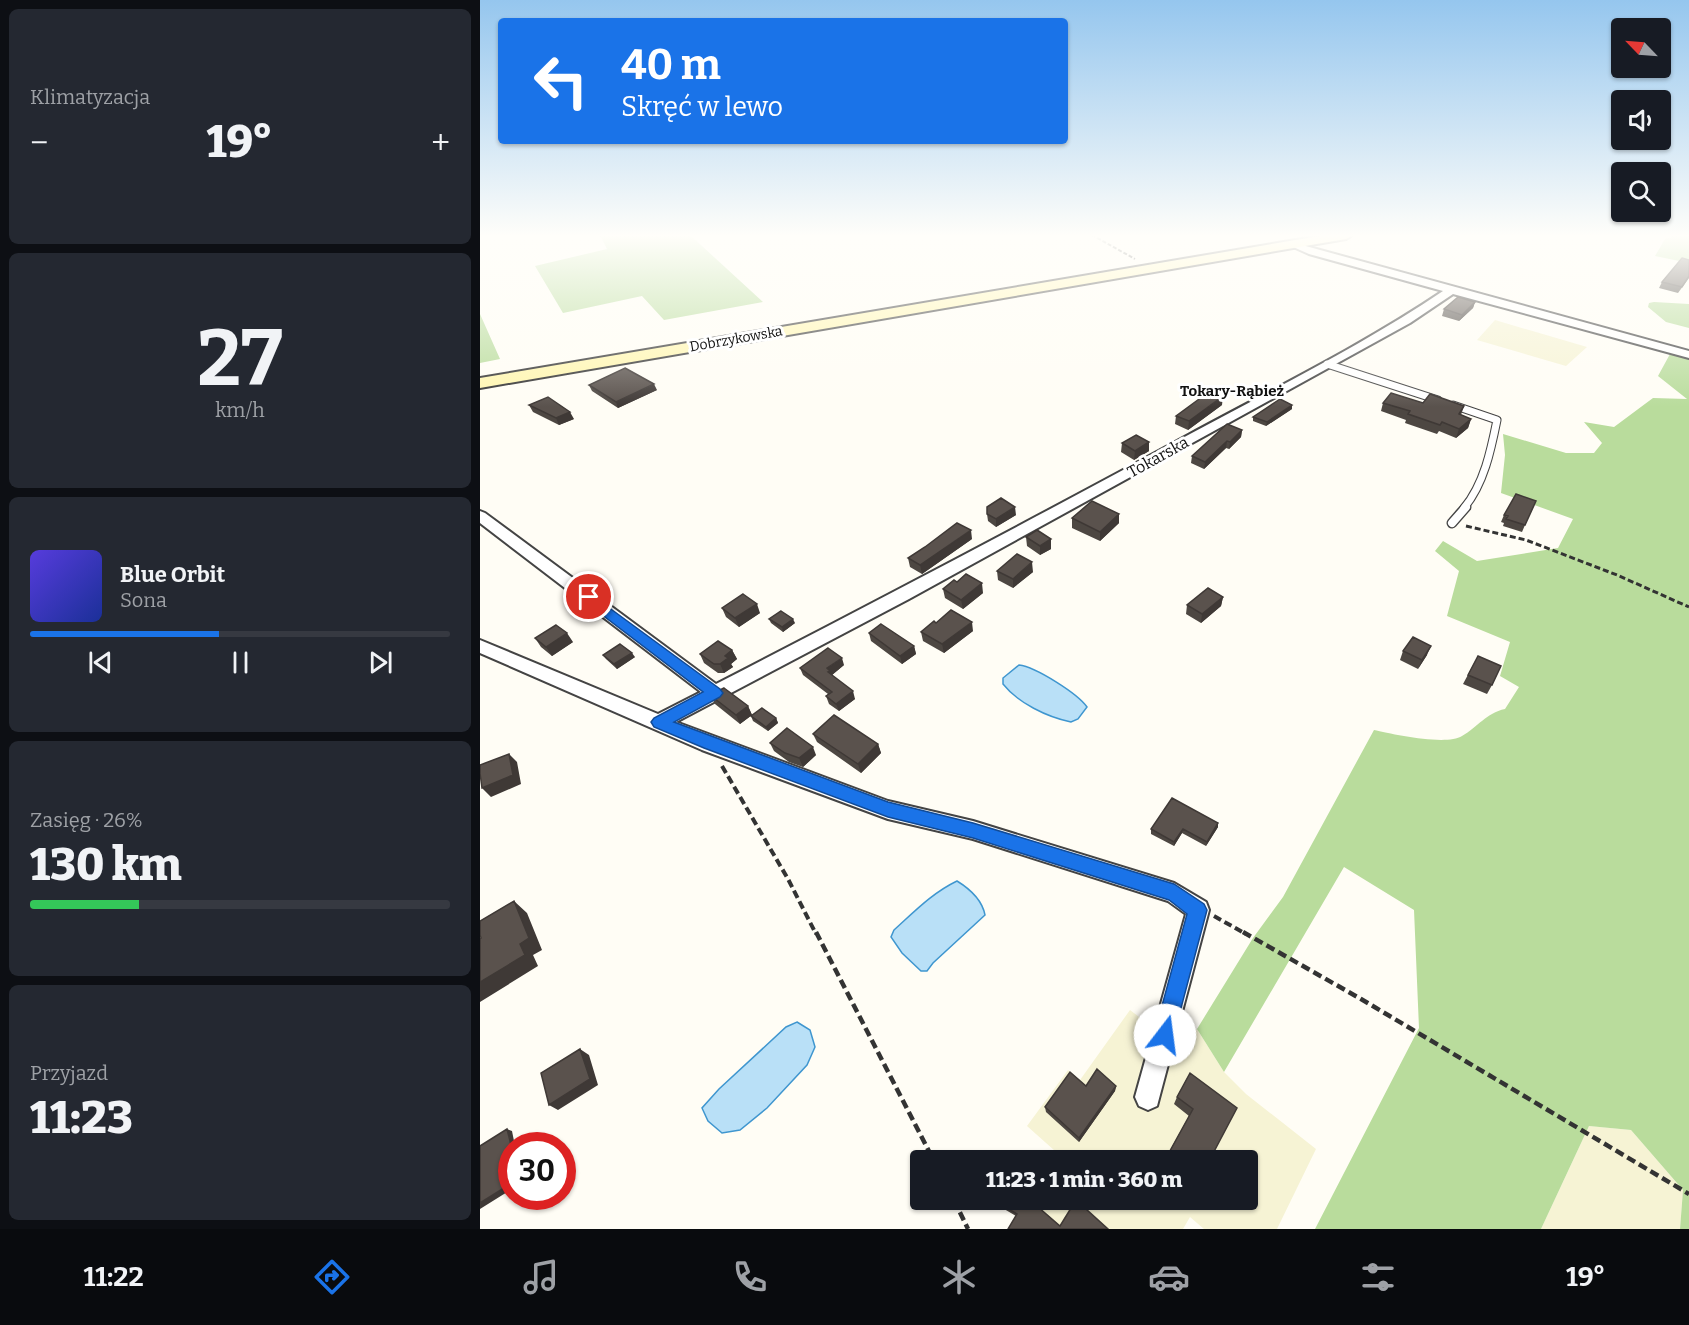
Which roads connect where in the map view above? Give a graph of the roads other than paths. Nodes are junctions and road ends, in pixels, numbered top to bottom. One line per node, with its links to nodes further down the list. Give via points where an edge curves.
1 (1007, 292): 6 (main road, Dobrzykowska)
2 (1448, 292): 5 (street, Tokarska, via 1406,321)
3 (1460, 292): 4 (street)
4 (1689, 355)
5 (1327, 364): 8 (lane, via 1497,420 1475,495); 10 (street, Tokarska)
6 (480, 382)
7 (480, 516): 10 (street)
8 (1452, 523)
9 (480, 646): 11 (street)
10 (715, 693): 11 (street, Tokarska)
11 (659, 722): 12 (street, via 888,810 973,830 1174,893 1198,910)
12 (1148, 1097)

